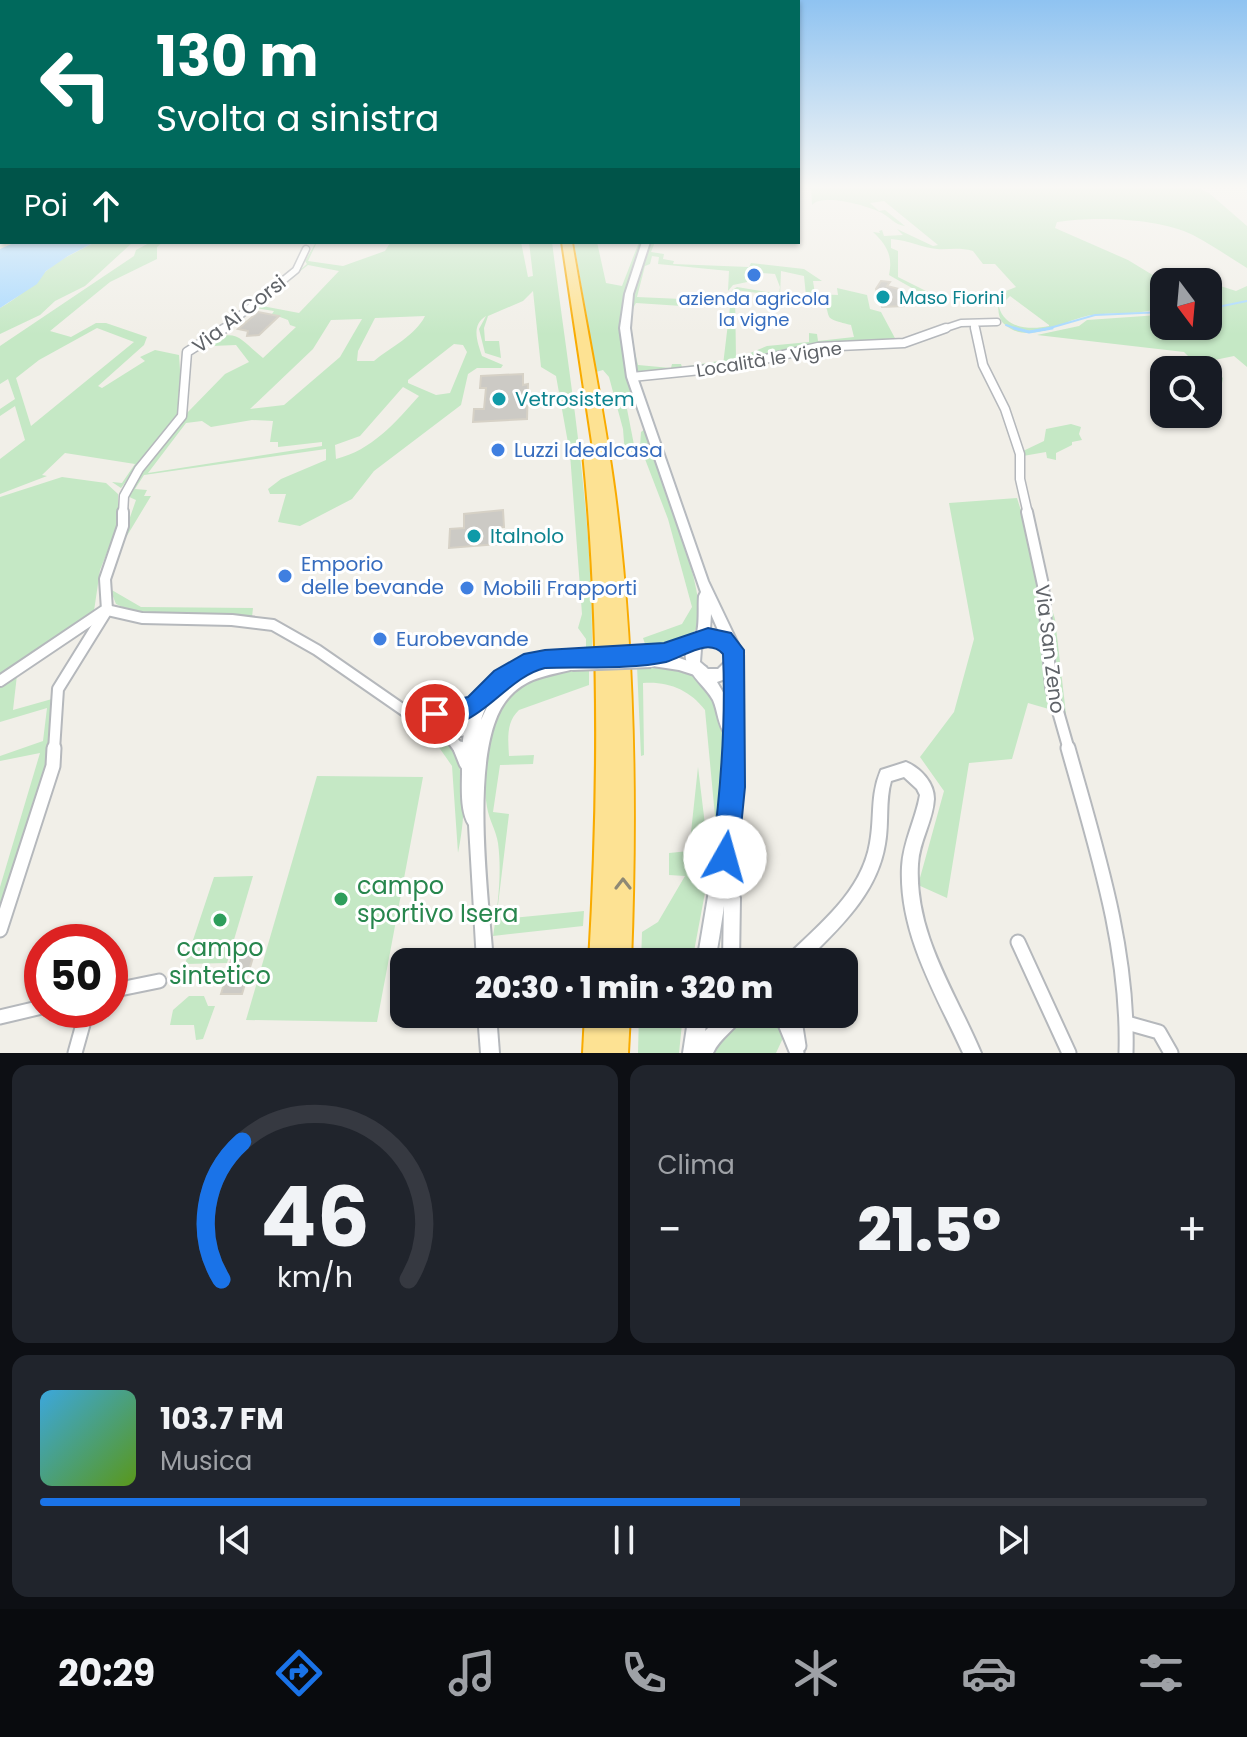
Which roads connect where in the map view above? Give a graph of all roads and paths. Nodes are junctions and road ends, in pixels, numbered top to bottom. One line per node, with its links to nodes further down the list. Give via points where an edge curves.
1 (559, 244): 28 (highway, via 595,493 604,600 608,761)
2 (567, 244): 29 (highway, one-way to 2, via 621,668 614,569)
3 (645, 244): 7 (main road, via 629,294 625,328)
4 (306, 249): 9 (street, Via Ai Corsi, via 296,270 219,333 187,352 184,413 124,496 123,526 105,579)
5 (997, 322): 6 (street, Località le Vigne)
6 (974, 325): 7 (street, Località le Vigne, via 961,323 904,343 818,347 730,367); 37 (street, Via San Zeno, via 983,365 1020,454 1020,479 1043,585 1051,687 1112,904)
7 (632, 377): 8 (main road)
8 (702, 581): 10 (main road); 11 (main road)
9 (106, 605): 14 (street); 15 (street, via 142,618 273,625); 25 (street, via 58,689 53,766)
10 (701, 639): 11 (main road, via 719,637); 12 (street); 13 (main road, via 692,656)
11 (734, 655): 13 (main road, via 731,669 720,675); 21 (main road)
12 (650, 658): 13 (street); 16 (street, bridge, via 548,667 528,674)
13 (702, 672): 21 (main road, via 723,705)
14 (0, 681)
15 (390, 702): 17 (street); 19 (street)
16 (487, 705): 17 (street); 18 (street); 20 (street)
17 (443, 714): 18 (street)
18 (472, 726): 19 (street); 20 (street); 22 (street)
19 (444, 732): 22 (street)
20 (481, 743): 23 (street)
21 (733, 748): 24 (main road)
22 (467, 766): 23 (street)
23 (479, 855): 27 (street)
24 (724, 870): 30 (main road); 31 (street, via 732,898)
25 (0, 930)
26 (1018, 942): 54 (street)
27 (484, 948)
28 (601, 948)
29 (620, 948)
30 (709, 948)
31 (731, 948)
32 (806, 948): 53 (street, via 861,889 878,843 880,790 886,775 906,769 927,795 910,866 914,910)
33 (159, 981): 34 (street)
34 (128, 987)
35 (24, 1011): 36 (street)
36 (0, 1017)
37 (1127, 1023): 55 (street, Via San Zeno); 56 (street, via 1159,1032)
38 (82, 1028): 46 (street)
39 (488, 1028): 47 (street)
40 (597, 1028): 48 (highway)
41 (616, 1028): 49 (highway)
42 (696, 1028): 50 (main road)
43 (720, 1028): 51 (street)
44 (787, 1028): 52 (street)
45 (796, 1028): 52 (street)
46 (75, 1053)
47 (490, 1053)
48 (596, 1053)
49 (615, 1053)
50 (693, 1053)
51 (704, 1053)
52 (799, 1053)
53 (972, 1053)
54 (1069, 1053)
55 (1126, 1053)
56 (1171, 1053)

